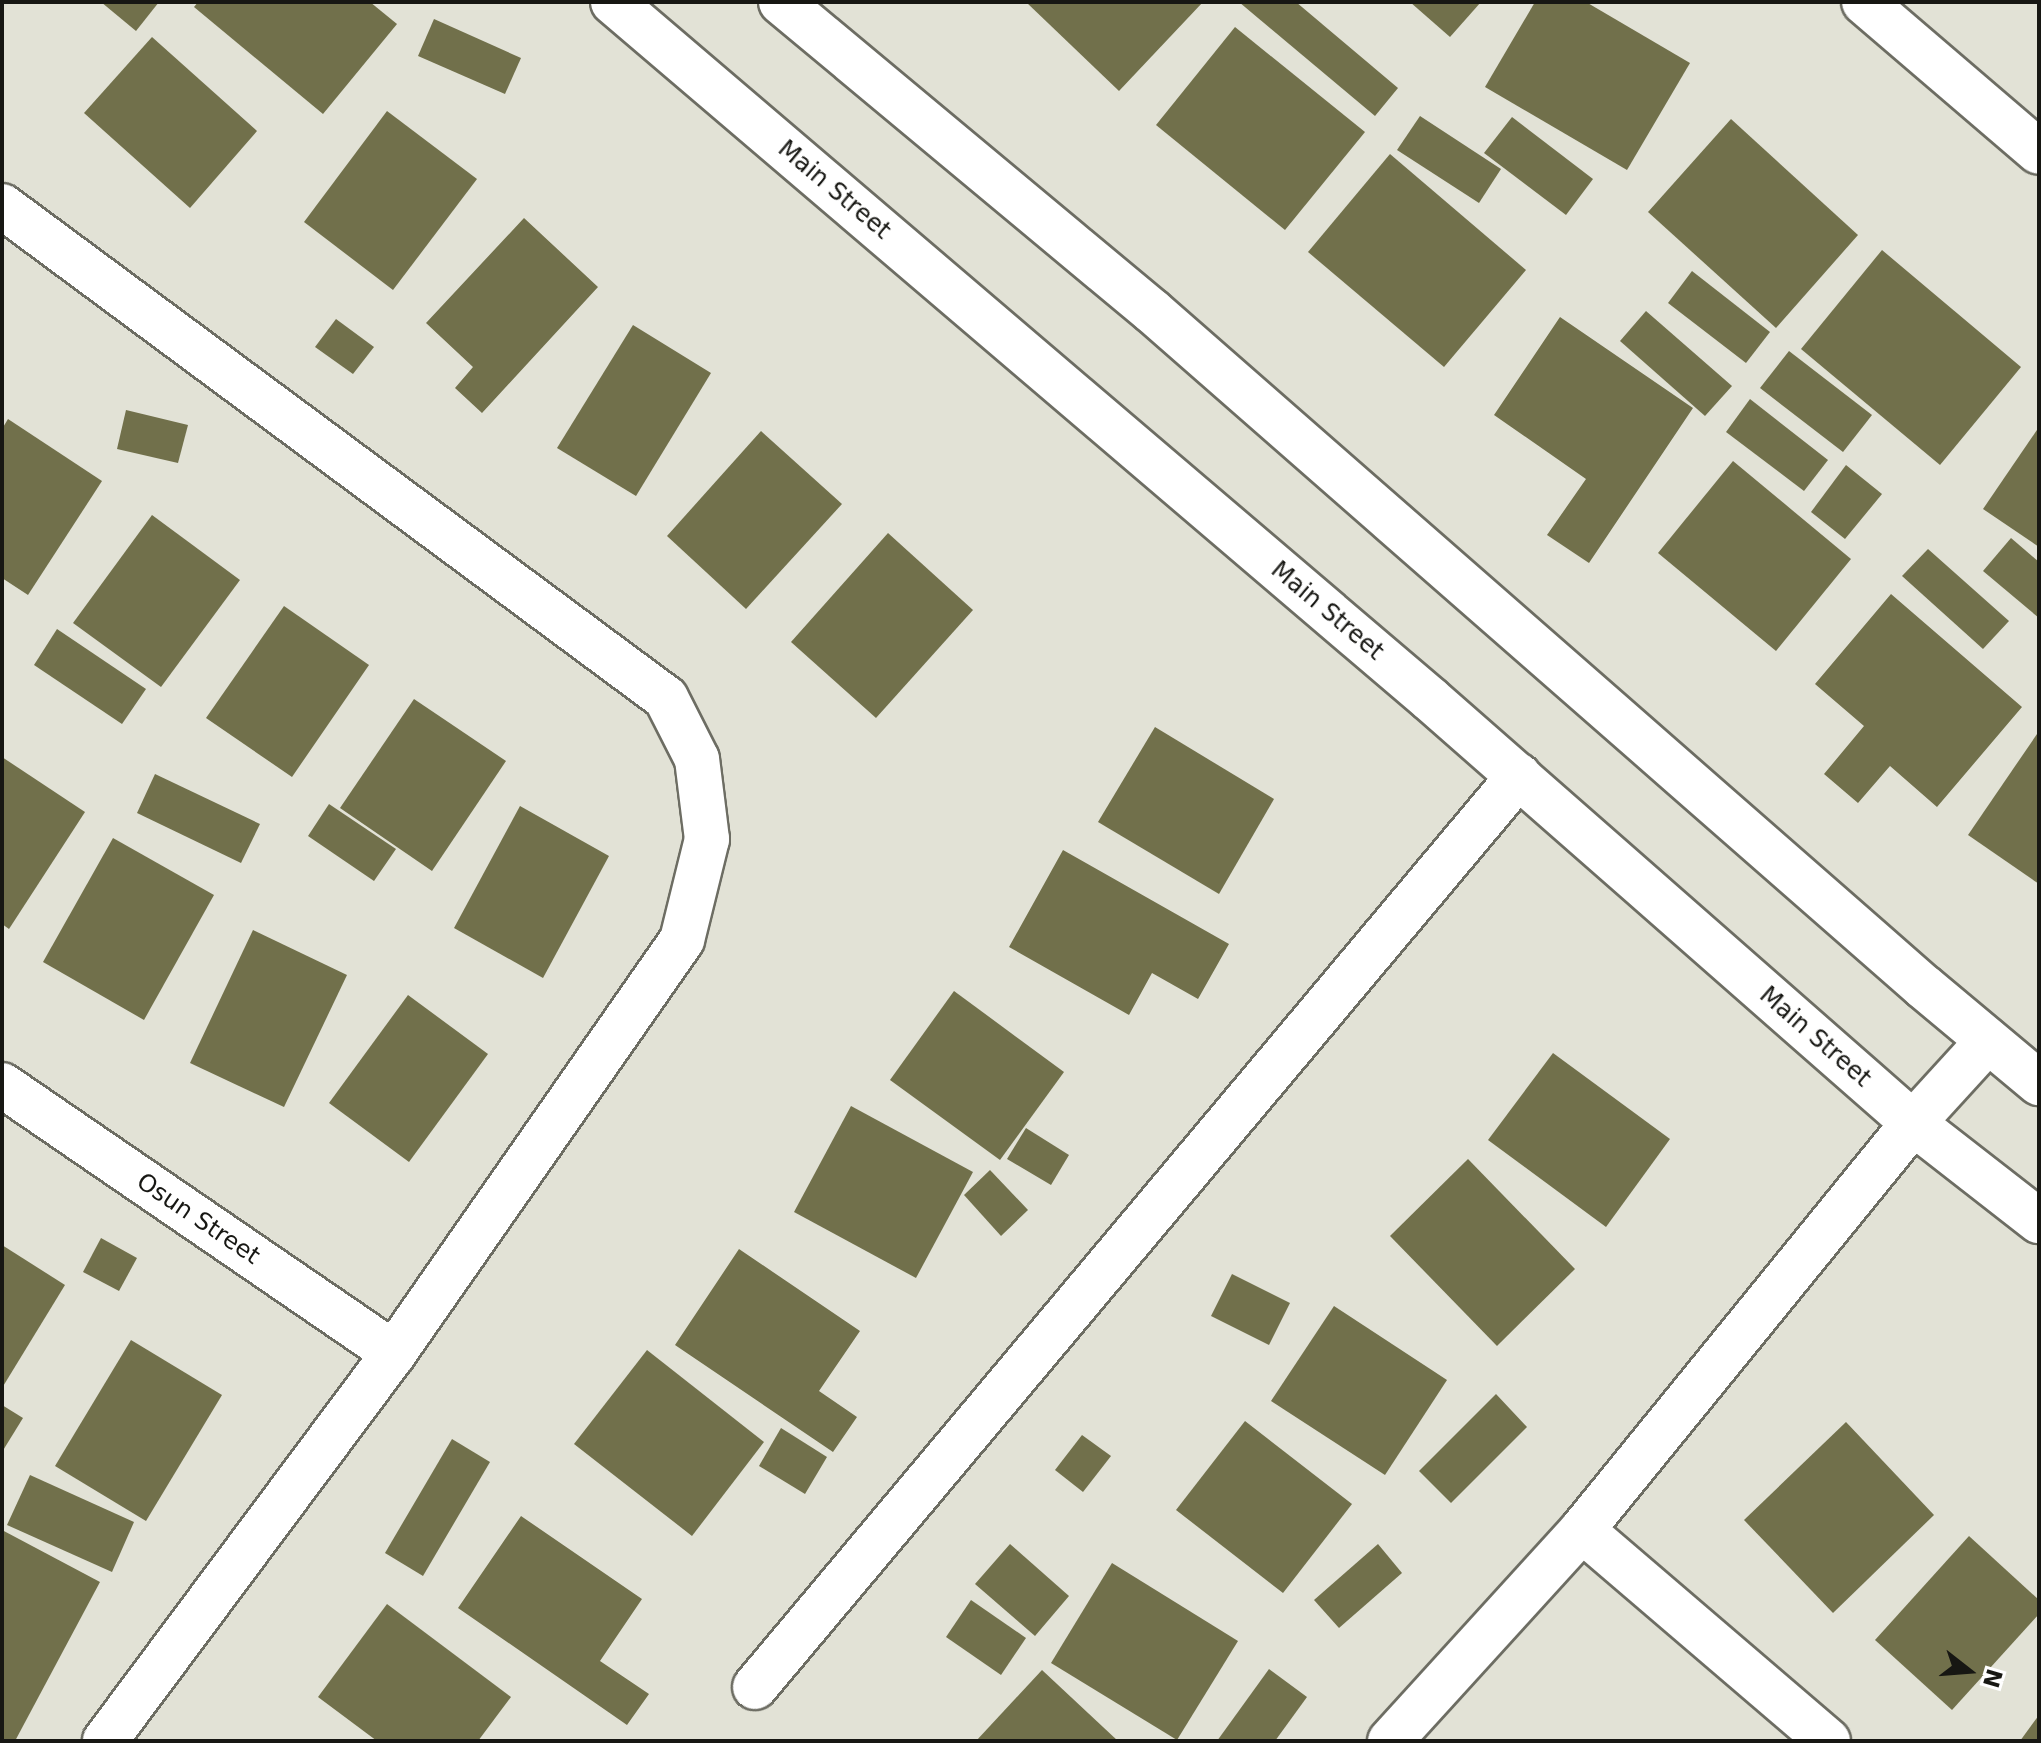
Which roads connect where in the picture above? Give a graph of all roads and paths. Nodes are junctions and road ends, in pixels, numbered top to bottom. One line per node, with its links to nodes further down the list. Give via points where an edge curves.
1 (613, 2): 6 (street, Main Street)
2 (781, 2): 7 (street, via 1152,311)
3 (1864, 2): 4 (street)
4 (2039, 152)
5 (2, 206): 12 (street, via 666,698 697,759 707,839 682,940)
6 (1519, 776): 10 (street, Main Street); 14 (street)
7 (1988, 1041): 8 (street); 10 (street)
8 (2039, 1083)
9 (2, 1085): 12 (street, Osun Street)
10 (1913, 1123): 11 (street, Main Street); 13 (street)
11 (2039, 1221)
12 (394, 1353): 15 (street)
13 (1582, 1530): 16 (street); 17 (street)
14 (755, 1687)
15 (105, 1741)
16 (1390, 1741)
17 (1828, 1741)

